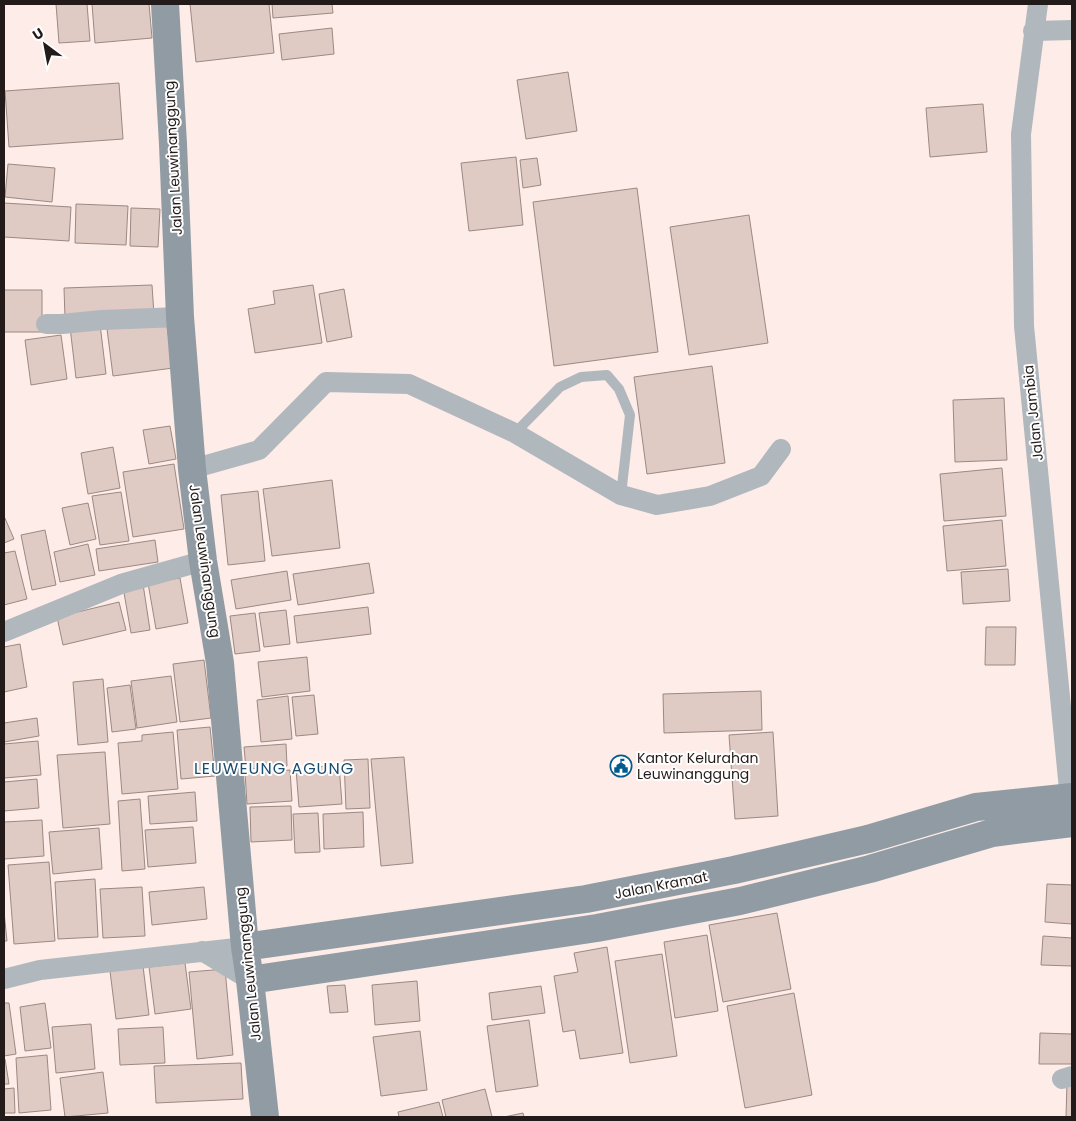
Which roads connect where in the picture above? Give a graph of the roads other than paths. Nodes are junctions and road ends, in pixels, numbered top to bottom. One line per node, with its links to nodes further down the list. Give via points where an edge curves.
1 (165, 4): 5 (main road, Jalan Leuwinanggung)
2 (1038, 4): 4 (street, Jalan Jambia)
3 (1072, 30): 4 (street)
4 (1033, 31): 13 (street, Jalan Jambia, via 1021,134 1024,326)
5 (180, 317): 6 (street); 9 (main road, Jalan Leuwinanggung)
6 (46, 324)
7 (515, 433): 9 (street, via 409,384 326,382 259,450); 10 (street); 10 (lane, via 560,387 581,377 606,375 619,389 630,415)
8 (780, 449): 10 (street, via 761,476 710,496 657,505)
9 (192, 469): 11 (main road, Jalan Leuwinanggung)
10 (621, 495)
11 (203, 561): 12 (street, via 121,584); 14 (main road, Jalan Leuwinanggung, via 220,664)
12 (4, 632)
13 (1072, 810): 14 (main road, Jalan Kramat, via 976,806 868,839 586,899); 17 (main road, via 870,869 740,901 597,928)
14 (245, 947): 15 (street); 17 (main road, Jalan Leuwinanggung)
15 (202, 951): 16 (street, via 40,970); 17 (street)
16 (4, 979)
17 (250, 980): 18 (main road, Jalan Leuwinanggung)
18 (265, 1117)

